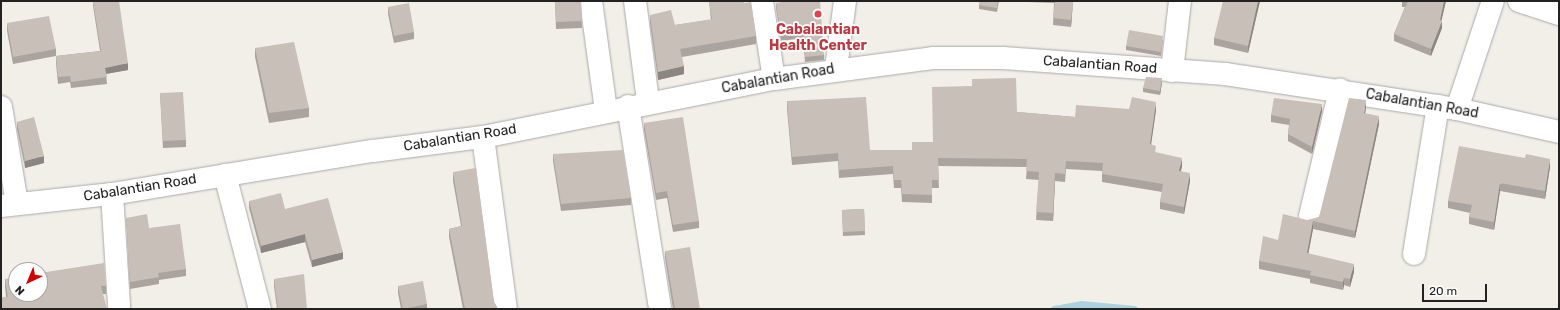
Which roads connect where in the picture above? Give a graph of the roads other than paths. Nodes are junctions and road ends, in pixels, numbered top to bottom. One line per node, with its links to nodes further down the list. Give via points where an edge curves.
1 (591, 1): 16 (street)
2 (635, 1): 13 (street)
3 (762, 1): 11 (street)
4 (845, 1): 9 (street)
5 (1180, 1): 10 (street)
6 (1493, 1): 15 (street)
7 (1519, 1): 8 (street)
8 (1559, 14)
9 (836, 68): 10 (street, Cabalantian Road, via 933,58 987,58); 11 (street, Cabalantian Road)
10 (1172, 71): 12 (street, Cabalantian Road)
11 (774, 79): 13 (street, Cabalantian Road)
12 (1340, 90): 15 (street, Cabalantian Road); 22 (street)
13 (638, 104): 16 (street, Cabalantian Road); 27 (street)
14 (1, 107): 21 (street)
15 (1447, 107): 17 (street, Cabalantian Road); 23 (street)
16 (606, 111): 18 (street, Cabalantian Road)
17 (1559, 132)
18 (483, 137): 19 (street, Cabalantian Road); 26 (street)
19 (225, 175): 20 (street, Cabalantian Road); 25 (street)
20 (112, 194): 21 (street, Cabalantian Road); 24 (street)
21 (9, 205)
22 (1310, 216)
23 (1414, 254)
24 (119, 306)
25 (260, 309)
26 (506, 309)
27 (660, 309)

